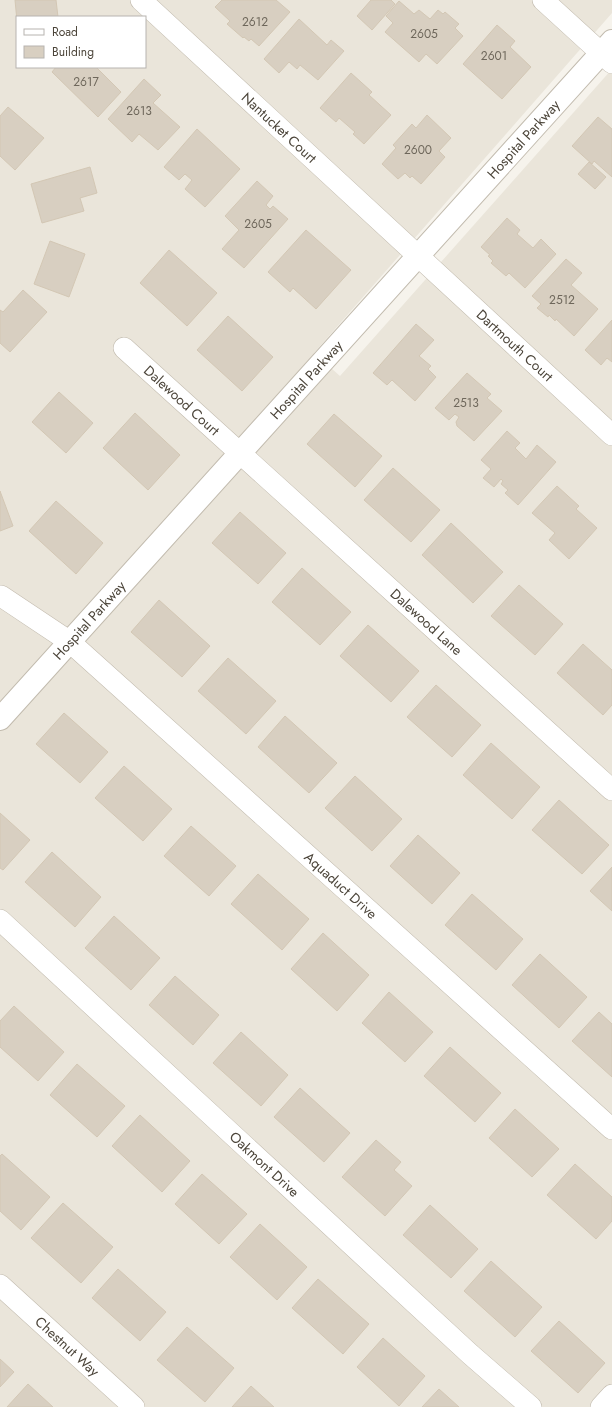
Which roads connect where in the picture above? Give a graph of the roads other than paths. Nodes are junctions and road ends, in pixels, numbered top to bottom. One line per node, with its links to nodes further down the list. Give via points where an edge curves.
1 (141, 0): 4 (street, Nantucket Court)
2 (543, 0): 3 (street)
3 (608, 52): 4 (street, Hospital Parkway)
4 (418, 256): 6 (street, Dartmouth Court); 7 (street, Hospital Parkway)
5 (124, 348): 7 (street, Dalewood Court)
6 (612, 435)
7 (240, 453): 9 (street, Hospital Parkway); 11 (street, Dalewood Lane)
8 (1, 596): 9 (street, Aquaduct Drive)
9 (70, 642): 10 (street, Hospital Parkway); 13 (street, Aquaduct Drive)
10 (0, 719)
11 (612, 790)
12 (0, 920): 17 (street, Oakmont Drive, via 470,1354)
13 (612, 1129)
14 (0, 1285): 16 (street, Chestnut Way)
15 (612, 1395): 18 (street)
16 (134, 1407)
17 (531, 1407)
18 (601, 1407)

